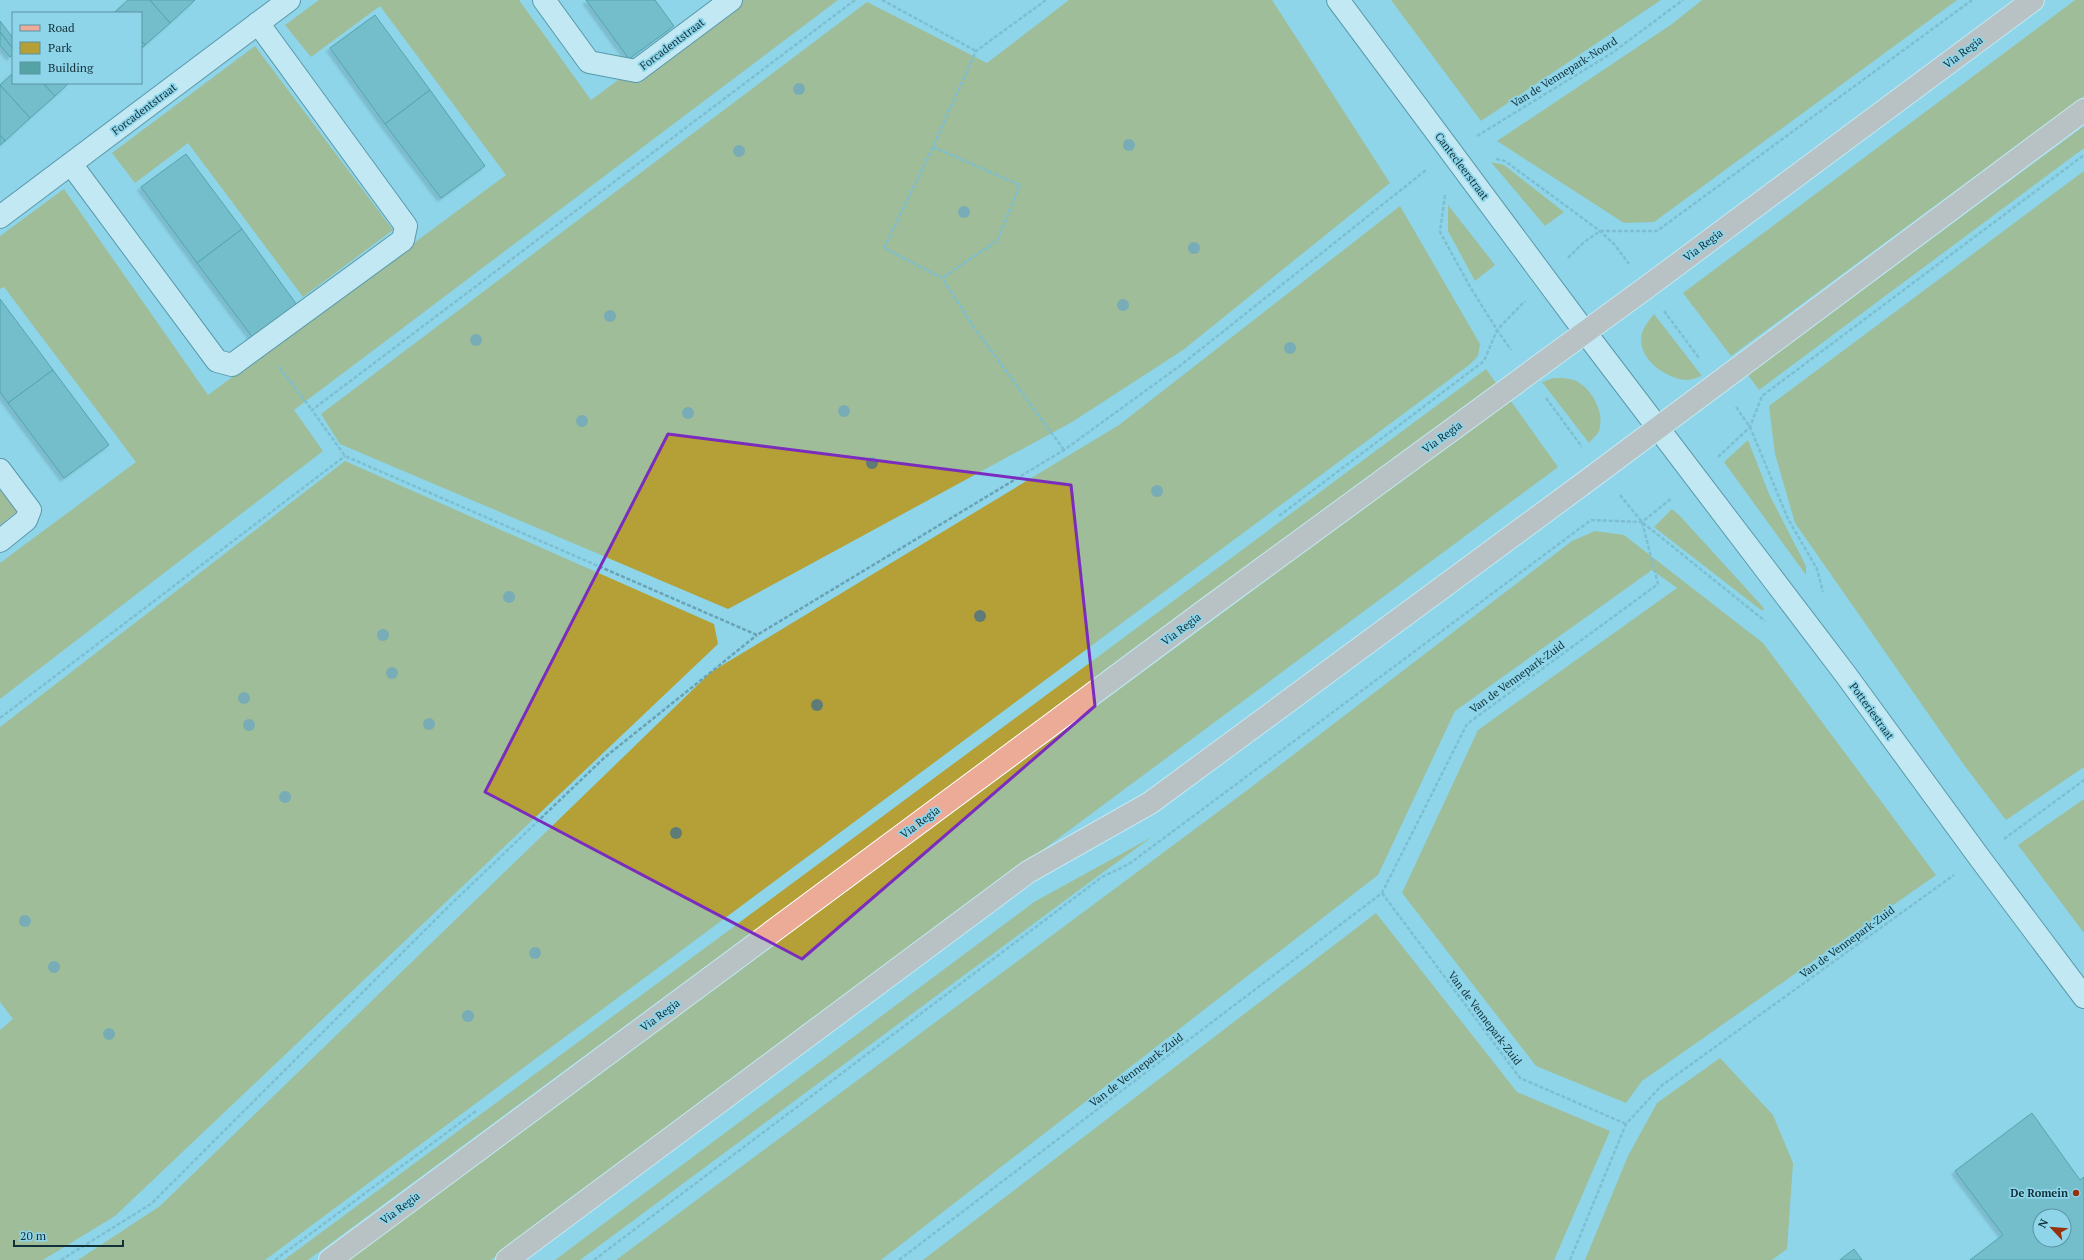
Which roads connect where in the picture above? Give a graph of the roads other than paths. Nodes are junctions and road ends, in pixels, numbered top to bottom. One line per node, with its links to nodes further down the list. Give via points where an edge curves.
1 (289, 0): 6 (street, Forcadentstraat)
2 (544, 0): 3 (street, Forcadentstraat, via 589,62 636,71)
3 (731, 0)
4 (1338, 0): 10 (street, Cantecleerstraat)
5 (2033, 0): 10 (main road, Via Regia)
6 (258, 23): 8 (street, Forcadentstraat); 8 (street, via 406,226 403,240 232,365 217,361)
7 (2084, 110): 11 (main road)
8 (71, 164): 9 (street, Forcadentstraat)
9 (0, 217)
10 (1585, 332): 11 (street, Cantecleerstraat); 15 (main road, Via Regia)
11 (1658, 427): 14 (street, Potteriestraat); 16 (main road, via 1150,803 1028,872)
12 (0, 470): 13 (street, via 30,510 26,520)
13 (0, 541)
14 (2084, 997)
15 (330, 1260)
16 (507, 1260)

